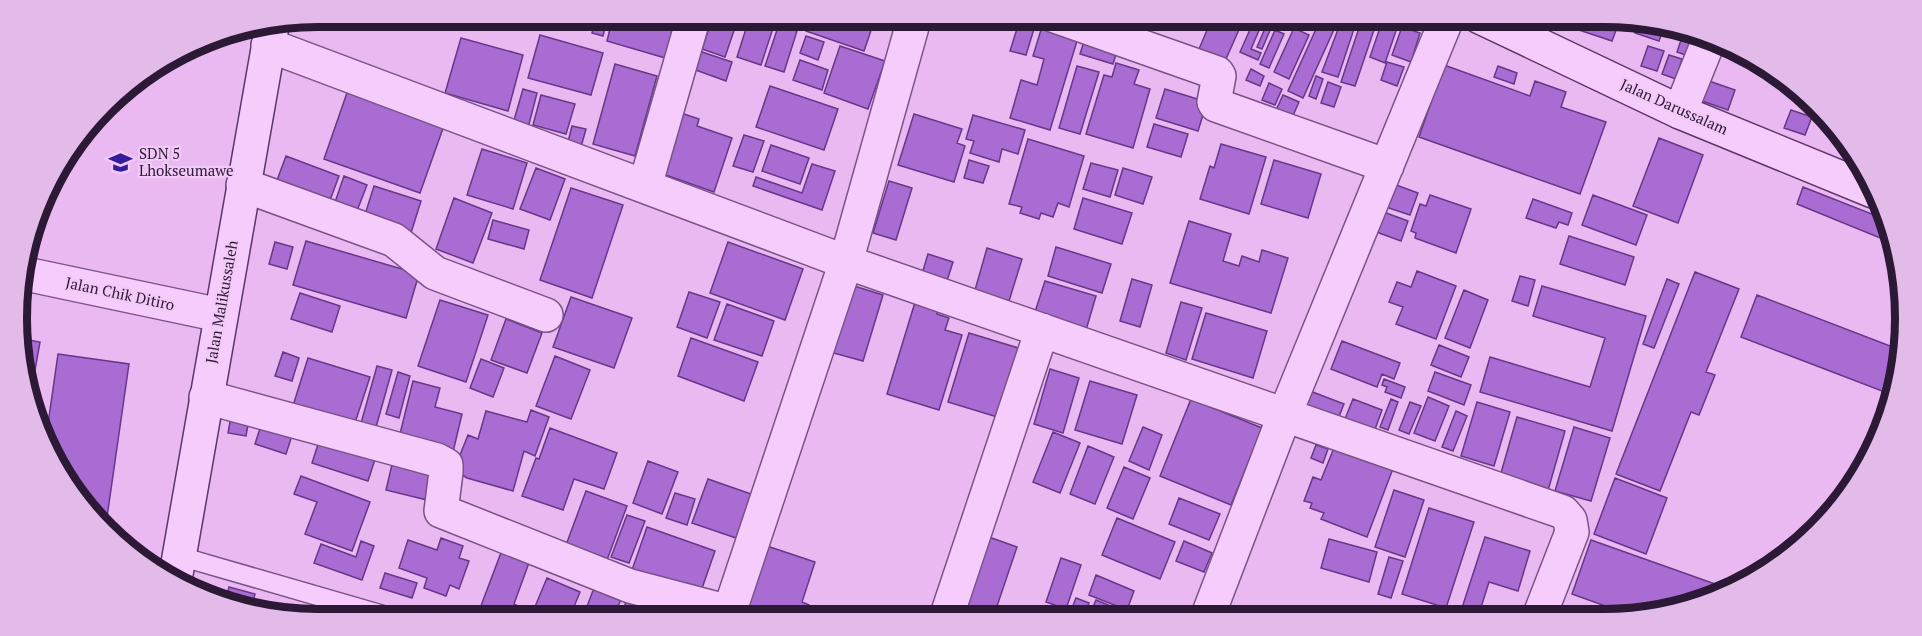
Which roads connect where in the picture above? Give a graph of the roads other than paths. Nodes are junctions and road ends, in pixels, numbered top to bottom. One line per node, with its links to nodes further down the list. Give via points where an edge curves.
1 (691, 27): 11 (street)
2 (912, 27): 13 (street)
3 (1085, 27): 9 (street, via 1217,73 1216,105)
4 (1444, 27): 9 (street)
5 (1501, 27): 8 (street, Jalan Darussalam)
6 (270, 35): 10 (street, Jalan Malikussaleh); 11 (street)
7 (1707, 46): 8 (street)
8 (1680, 112): 12 (street, Jalan Darussalam)
9 (1387, 166): 19 (street)
10 (243, 185): 15 (street, Jalan Malikussaleh); 16 (street, via 394,240 435,273)
11 (645, 186): 13 (street)
12 (1864, 187)
13 (846, 262): 17 (street); 23 (street)
14 (30, 275): 15 (street, Jalan Chik Ditiro)
15 (220, 315): 18 (street, Jalan Malikussaleh)
16 (546, 315)
17 (1042, 330): 19 (street); 24 (street)
18 (206, 397): 20 (street, Jalan Malikussaleh); 22 (street, via 438,460 446,465 441,511 630,586)
19 (1285, 414): 25 (street); 26 (street, via 1563,512 1570,520 1572,532)
20 (177, 568): 21 (lane)
21 (351, 609)
22 (708, 609)
23 (730, 609)
24 (949, 609)
25 (1209, 609)
26 (1542, 609)

